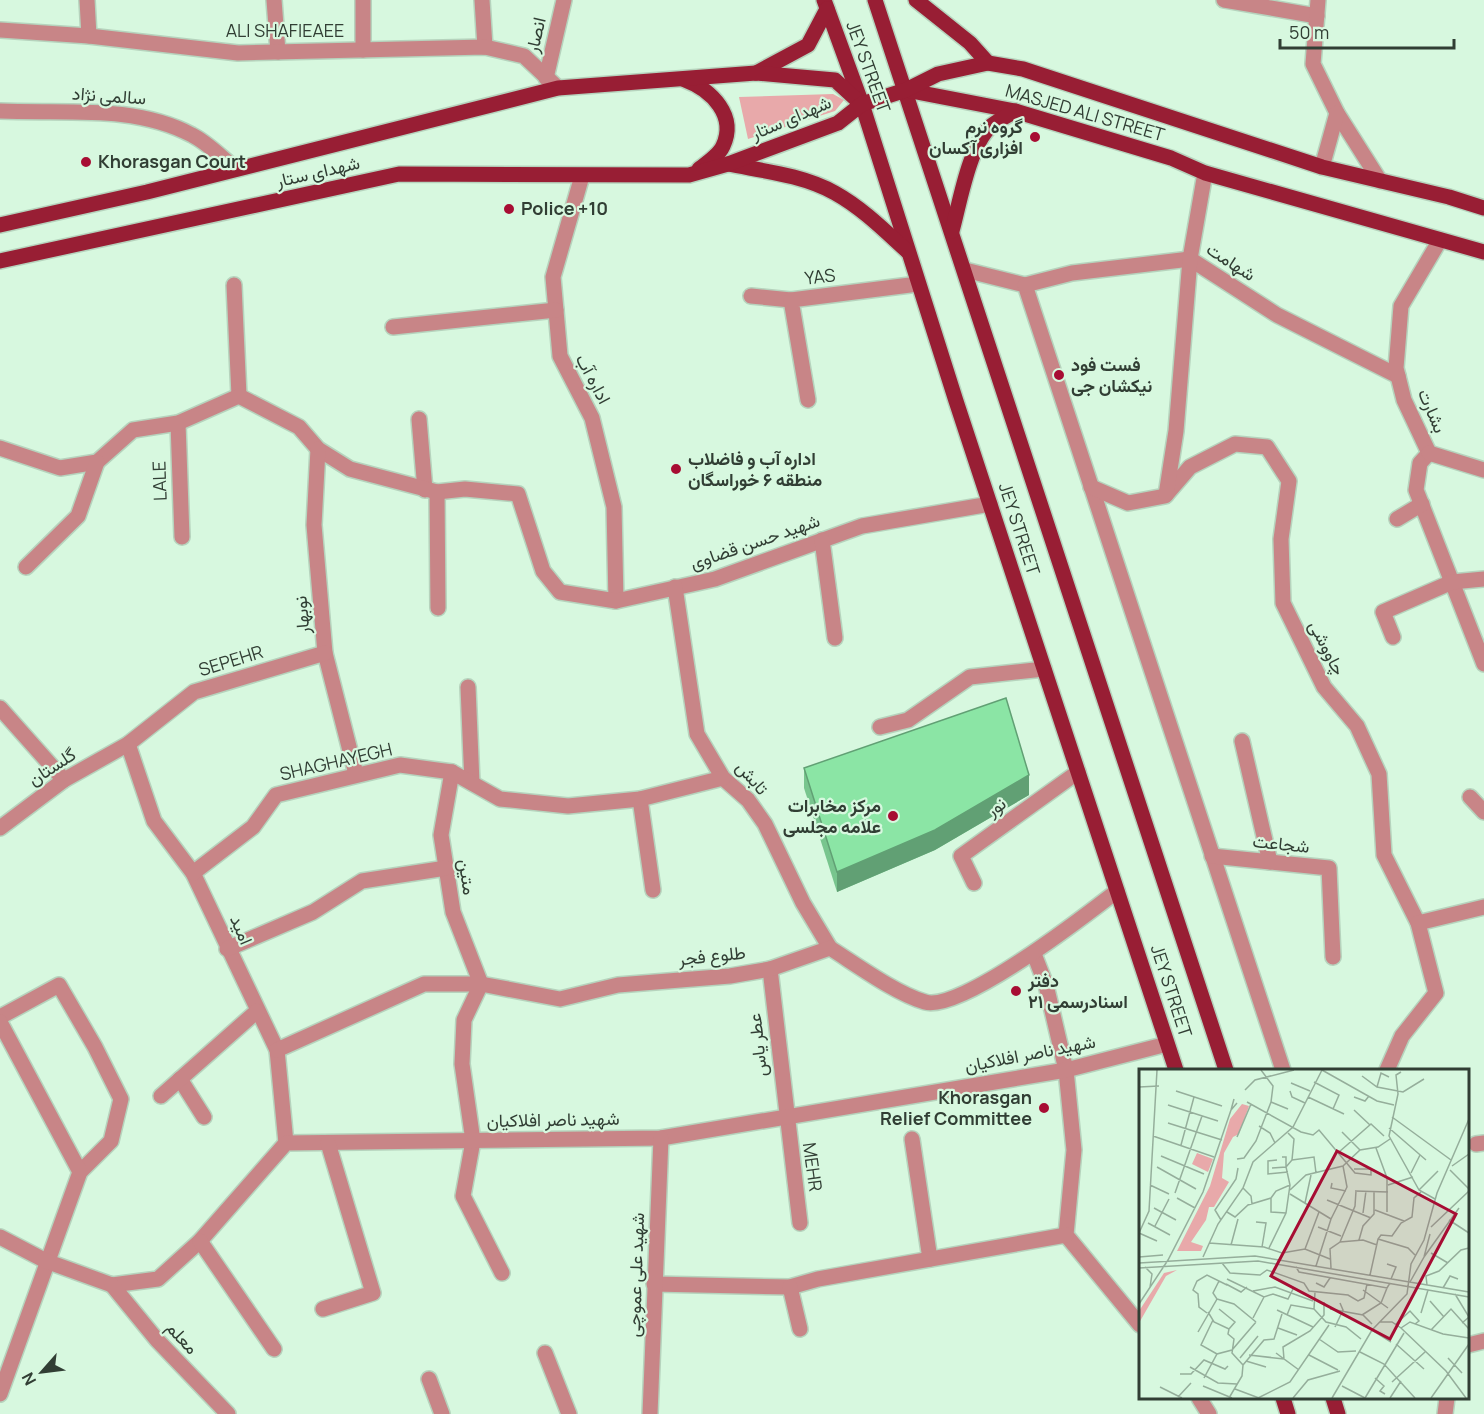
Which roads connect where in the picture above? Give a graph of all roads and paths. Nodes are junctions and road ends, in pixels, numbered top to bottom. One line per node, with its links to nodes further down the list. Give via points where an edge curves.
1 (87, 0): 13 (street)
2 (274, 0): 16 (street)
3 (363, 0): 15 (street)
4 (482, 0): 14 (street)
5 (564, 0): 19 (street, انصار)
6 (875, 0): 22 (main road, JEY STREET)
7 (916, 0): 17 (main road, via 970,43)
8 (1224, 0): 11 (street)
9 (1318, 0): 11 (street)
10 (826, 4): 18 (main road, via 808,45); 23 (main road, JEY STREET)
11 (1317, 16): 26 (street, via 1313,64)
12 (0, 30): 13 (street, ALI SHAFIEAEE)
13 (88, 36): 16 (street, ALI SHAFIEAEE, via 238,53)
14 (485, 47): 15 (street, ALI SHAFIEAEE); 19 (street, ALI SHAFIEAEE, via 524,56)
15 (363, 50): 16 (street, ALI SHAFIEAEE)
16 (278, 52)
17 (988, 63): 22 (main road, MASJED ALI STREET, via 938,74); 28 (main road, MASJED ALI STREET, via 1023,69)
18 (756, 73): 20 (main road, شهدای ستار); 23 (main road, شهدای ستار, via 836,80)
19 (546, 78): 21 (street, ALI SHAFIEAEE)
20 (681, 79): 21 (main road, شهدای ستار); 31 (main road, via 699,85 714,97 724,112 728,131 723,148)
21 (558, 88): 29 (main road, شهدای ستار)
22 (906, 90): 23 (main road); 25 (main road, MASJED ALI STREET); 36 (main road, JEY STREET)
23 (862, 104): 27 (main road, شهدای ستار, via 838,123); 39 (main road, JEY STREET)
24 (0, 111): 29 (street, سالمی نژاد, via 91,112 153,119 194,135)
25 (1015, 111): 30 (main road, MASJED ALI STREET, via 1171,158); 36 (main road, via 991,126 981,140)
26 (1337, 113): 28 (street); 33 (street)
27 (728, 164): 31 (main road, شهدای ستار); 39 (main road, via 793,178 834,192 874,221)
28 (1322, 167): 33 (main road, MASJED ALI STREET)
29 (236, 169): 35 (main road, شهدای ستار)
30 (1205, 173): 37 (main road, MASJED ALI STREET); 40 (street)
31 (689, 175): 32 (main road, شهدای ستار)
32 (582, 176): 41 (main road, شهدای ستار, via 399,174); 48 (street, اداره آب, via 553,277)
33 (1380, 181): 34 (main road, MASJED ALI STREET)
34 (1484, 208)
35 (0, 225)
36 (952, 231): 42 (main road, JEY STREET)
37 (1440, 240): 38 (main road, MASJED ALI STREET); 50 (street, بشارت, via 1401,306)
38 (1484, 252)
39 (909, 254): 43 (main road, JEY STREET)
40 (1190, 259): 45 (street, شهامت, via 1072,273); 50 (street, شهامت, via 1277,315); 62 (street, via 1176,431)
41 (0, 261)
42 (964, 270): 45 (street); 115 (main road, JEY STREET)
43 (918, 284): 47 (street, YAS); 63 (main road, JEY STREET)
44 (234, 285): 51 (street)
45 (1024, 285): 60 (street)
46 (751, 296): 47 (street)
47 (791, 300): 52 (street, YAS)
48 (556, 310): 49 (street); 72 (street, اداره آب, via 560,356 592,418 614,507)
49 (393, 327)
50 (1398, 376): 57 (street, بشارت, via 1404,400)
51 (239, 396): 54 (street); 56 (street, شهید حسن قضاوی, via 298,427)
52 (808, 400)
53 (419, 419): 61 (street)
54 (178, 423): 58 (street, via 133,430); 66 (street, LALE)
55 (0, 448): 58 (street, via 60,468)
56 (318, 449): 61 (street, شهید حسن قضاوی, via 350,468); 76 (street, نوبهار, via 314,525)
57 (1429, 453): 59 (street); 64 (street, بشارت, via 1418,472 1416,490)
58 (97, 462): 68 (street, via 78,516)
59 (1484, 470)
60 (1090, 487): 62 (street, via 1128,503); 94 (street)
61 (431, 491): 72 (street, شهید حسن قضاوی, via 465,489 518,494 543,571 560,592); 73 (street)
62 (1165, 496): 102 (street, چاووشی, via 1190,467 1235,444 1267,447 1289,481 1281,539 1283,603 1324,687 1357,726 1380,774 1384,855)
63 (990, 504): 67 (street, شهید حسن قضاوی, via 862,526); 78 (main road, JEY STREET)
64 (1422, 504): 65 (street); 70 (street, بشارت)
65 (1397, 519)
66 (182, 537)
67 (822, 540): 71 (street, شهید حسن قضاوی, via 715,579); 75 (street)
68 (26, 567)
69 (1484, 579): 70 (street)
70 (1452, 582): 74 (street, via 1383,612); 77 (street, بشارت)
71 (675, 587): 72 (street, شهید حسن قضاوی); 87 (street, تابش, via 697,734)
72 (616, 601)
73 (438, 608)
74 (1393, 637)
75 (835, 638)
76 (325, 653): 83 (street, SEPEHR, via 194,692); 86 (street, نوبهار)
77 (1484, 664)
78 (1044, 669): 81 (street, via 970,677 908,720); 85 (main road, JEY STREET)
79 (468, 687): 89 (street)
80 (0, 708): 88 (street)
81 (880, 726)
82 (1242, 741): 95 (street)
83 (128, 744): 88 (street, گلستان); 97 (street, امید, via 154,821)
84 (452, 772): 86 (street, SHAGHAYEGH, via 400,765); 89 (street, SHAGHAYEGH); 96 (street, متین, via 441,835)
85 (1078, 772): 98 (street, نور, via 961,856); 100 (main road, JEY STREET)
86 (356, 774): 97 (street, SHAGHAYEGH, via 276,795 253,827)
87 (723, 778): 91 (street, SHAGHAYEGH); 103 (street, تابش, via 748,800 765,824 803,903)
88 (64, 780): 93 (street, گلستان)
89 (472, 783): 91 (street, SHAGHAYEGH, via 500,799 556,805)
90 (1470, 797): 92 (street)
91 (640, 799): 99 (street)
92 (1484, 812)
93 (0, 828)
94 (1212, 856): 95 (street, شجاعت); 116 (street)
95 (1270, 862): 106 (street, شجاعت, via 1329,868)
96 (446, 868): 104 (street, via 362,881 313,912); 108 (street, متین, via 453,912)
97 (193, 873): 104 (street, امید)
98 (974, 883)
99 (653, 890)
100 (1117, 891): 105 (street); 112 (main road, JEY STREET)
101 (1484, 908): 102 (street)
102 (1418, 923): 117 (street, چاووشی, via 1436,993 1402,1036)
103 (830, 948): 105 (street, via 927,1003 950,1000); 107 (street, طلوع فجر)
104 (227, 949): 109 (street, امید)
105 (1034, 954): 118 (street, via 1046,985)
106 (1333, 957)
107 (770, 969): 108 (street, طلوع فجر, via 618,985 560,999); 121 (street, عطر یاس)
108 (481, 984): 113 (street, طلوع فجر, via 424,984); 125 (street, via 464,1020 462,1064)
109 (257, 1011): 113 (street, امید); 119 (street)
110 (0, 1017): 128 (street, via 59,985 95,1047 121,1099 111,1141)
111 (0, 1022): 128 (street)
112 (1167, 1044): 114 (main road, JEY STREET); 118 (street, شهید ناصر افلاکیان)
113 (277, 1050): 126 (street, امید)
114 (1175, 1069)
115 (1225, 1069)
116 (1282, 1069)
117 (1388, 1069)
118 (1066, 1070): 121 (street, شهید ناصر افلاکیان); 130 (street, via 1074,1150)
119 (180, 1079): 120 (street); 122 (street)
120 (160, 1096)
121 (786, 1117): 123 (street, شهید ناصر افلاکیان); 129 (street, MEHR)
122 (204, 1118)
123 (661, 1138): 125 (street, شهید ناصر افلاکیان); 136 (street, شهید علی عموچی)
124 (912, 1138): 133 (street)
125 (473, 1141): 127 (street, شهید ناصر افلاکیان); 135 (street, via 463,1196)
126 (286, 1143): 127 (street, شهید ناصر افلاکیان); 132 (street)
127 (328, 1143): 139 (street, via 373,1293)
128 (80, 1172): 134 (street)
129 (800, 1223)
130 (1066, 1235): 133 (street); 140 (street)
131 (0, 1237): 134 (street)
132 (200, 1241): 137 (street, via 158,1279); 144 (street)
133 (930, 1259): 138 (street)
134 (46, 1261): 137 (street); 147 (street)
135 (502, 1273)
136 (654, 1284): 138 (street); 155 (street, شهید علی عموچی)
137 (112, 1285): 152 (street, معلم, via 157,1341)
138 (790, 1287): 141 (street)
139 (323, 1309)
140 (1139, 1324)
141 (800, 1329)
142 (1484, 1341): 143 (street)
143 (1469, 1345)
144 (274, 1349)
145 (545, 1353): 154 (street)
146 (429, 1379): 153 (street)
147 (0, 1394)
148 (1200, 1399): 156 (street)
149 (1283, 1399): 157 (main road)
150 (1333, 1399): 158 (main road)
151 (1447, 1399): 159 (street)
152 (228, 1414)
153 (442, 1414)
154 (569, 1414)
155 (650, 1414)
156 (1209, 1414)
157 (1288, 1414)
158 (1338, 1414)
159 (1445, 1414)

